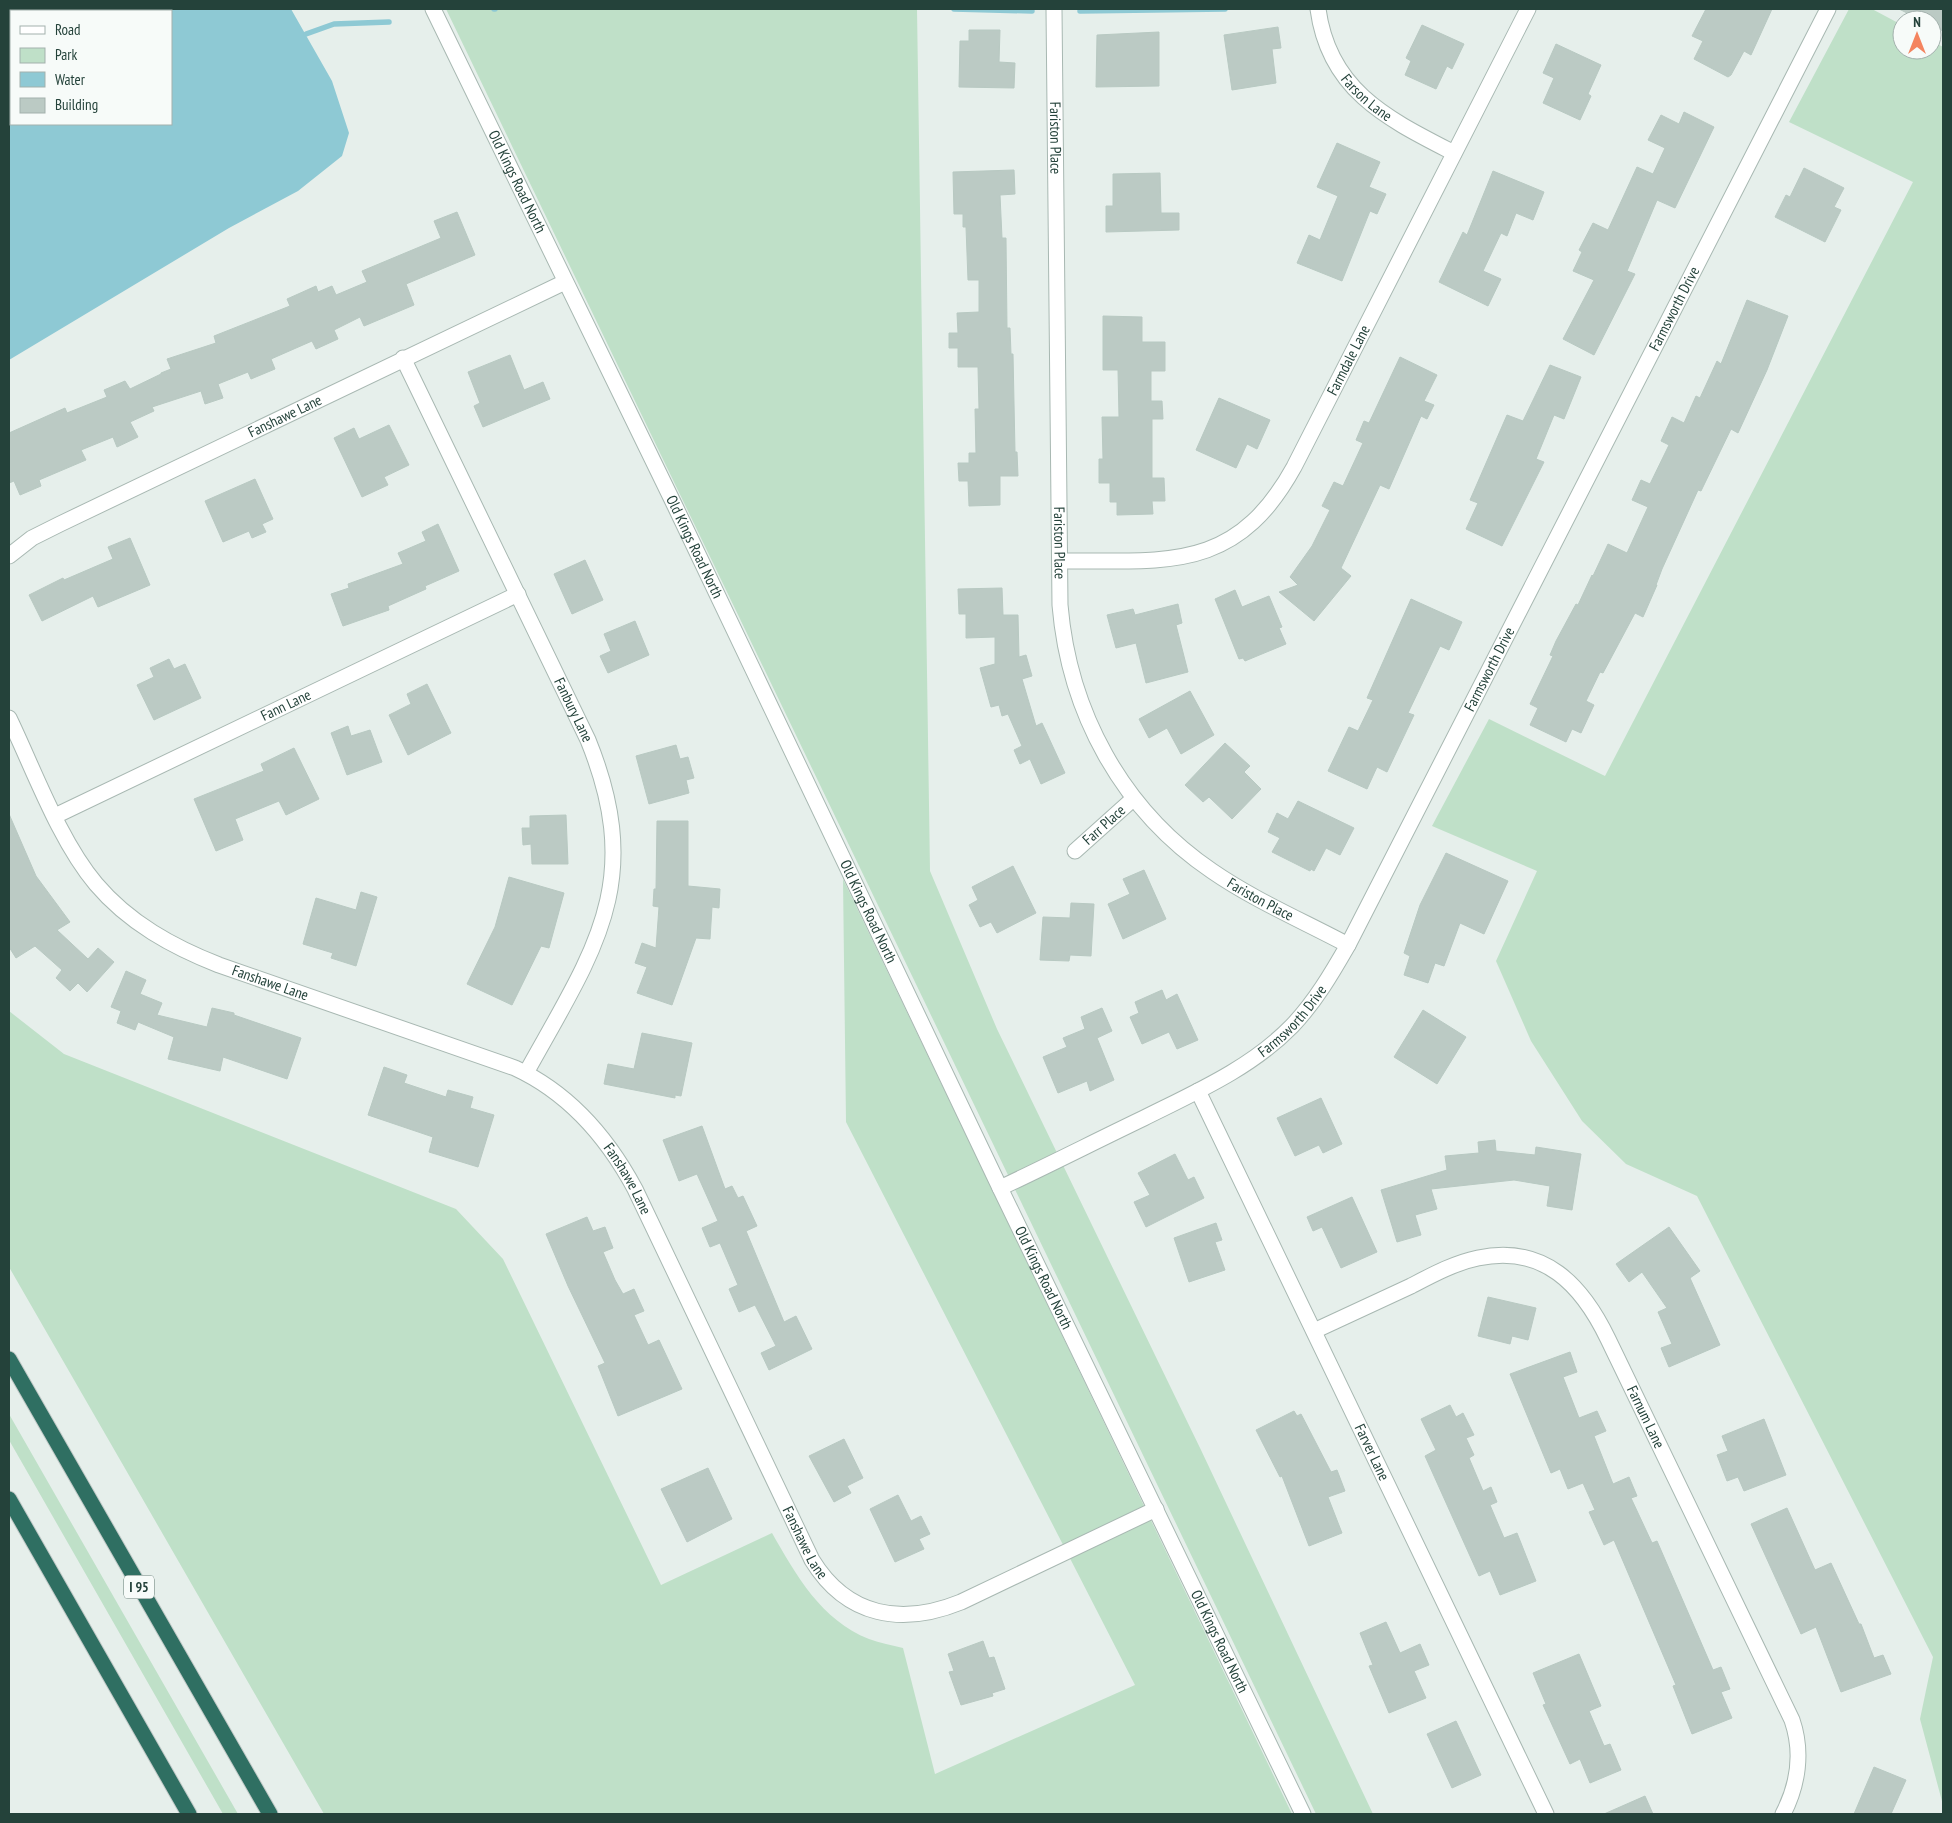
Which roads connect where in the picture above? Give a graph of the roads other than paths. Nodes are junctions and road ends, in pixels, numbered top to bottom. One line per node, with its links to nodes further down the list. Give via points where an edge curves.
1 (433, 9): 7 (street, Old Kings Road North)
2 (1054, 9): 10 (street, Fariston Place)
3 (1318, 9): 6 (street, Farson Lane, via 1331,55 1360,96 1384,115)
4 (1528, 9): 6 (street, Farmdale Lane)
5 (1828, 9): 16 (street, Farmsworth Drive)
6 (1454, 153): 10 (street, Farmdale Lane, via 1294,467 1275,499 1258,519 1224,544 1188,557)
7 (565, 282): 8 (street, Fanshawe Lane); 19 (street, Old Kings Road North)
8 (403, 358): 9 (street, Fanshawe Lane, via 32,538); 11 (street, Fanbury Lane)
9 (9, 556)
10 (1060, 562): 13 (street, Fariston Place, via 1062,622 1075,685 1098,741)
11 (518, 594): 14 (street, Fann Lane); 17 (street, Fanbury Lane, via 599,767 610,807 614,852 610,894 595,942)
12 (9, 718): 14 (street, Fanshawe Lane)
13 (1133, 799): 15 (street, Farr Place); 16 (street, Fariston Place, via 1176,843 1212,871)
14 (55, 816): 17 (street, Fanshawe Lane, via 97,886 137,923 176,946 219,965)
15 (1075, 851)
16 (1348, 945): 18 (street, Farmsworth Drive, via 1318,995 1292,1026 1247,1063)
17 (526, 1073): 23 (street, Fanshawe Lane, via 576,1109 604,1138 620,1163 812,1560 844,1595 890,1614 912,1616 935,1612)
18 (1198, 1091): 19 (street, Farmsworth Drive); 20 (street, Farver Lane)
19 (1000, 1188): 23 (street, Old Kings Road North)
20 (1314, 1331): 27 (street, Farver Lane); 28 (street, Farnum Lane, via 1445,1269 1477,1258 1508,1256 1535,1261 1559,1273 1579,1290 1595,1312 1792,1720 1798,1742 1798,1766 1793,1791)
21 (9, 1360): 25 (highway, I 95)
22 (9, 1499): 24 (highway)
23 (1156, 1509): 26 (street, Old Kings Road North)
24 (189, 1814)
25 (270, 1814)
26 (1303, 1814)
27 (1546, 1814)
28 (1783, 1814)

